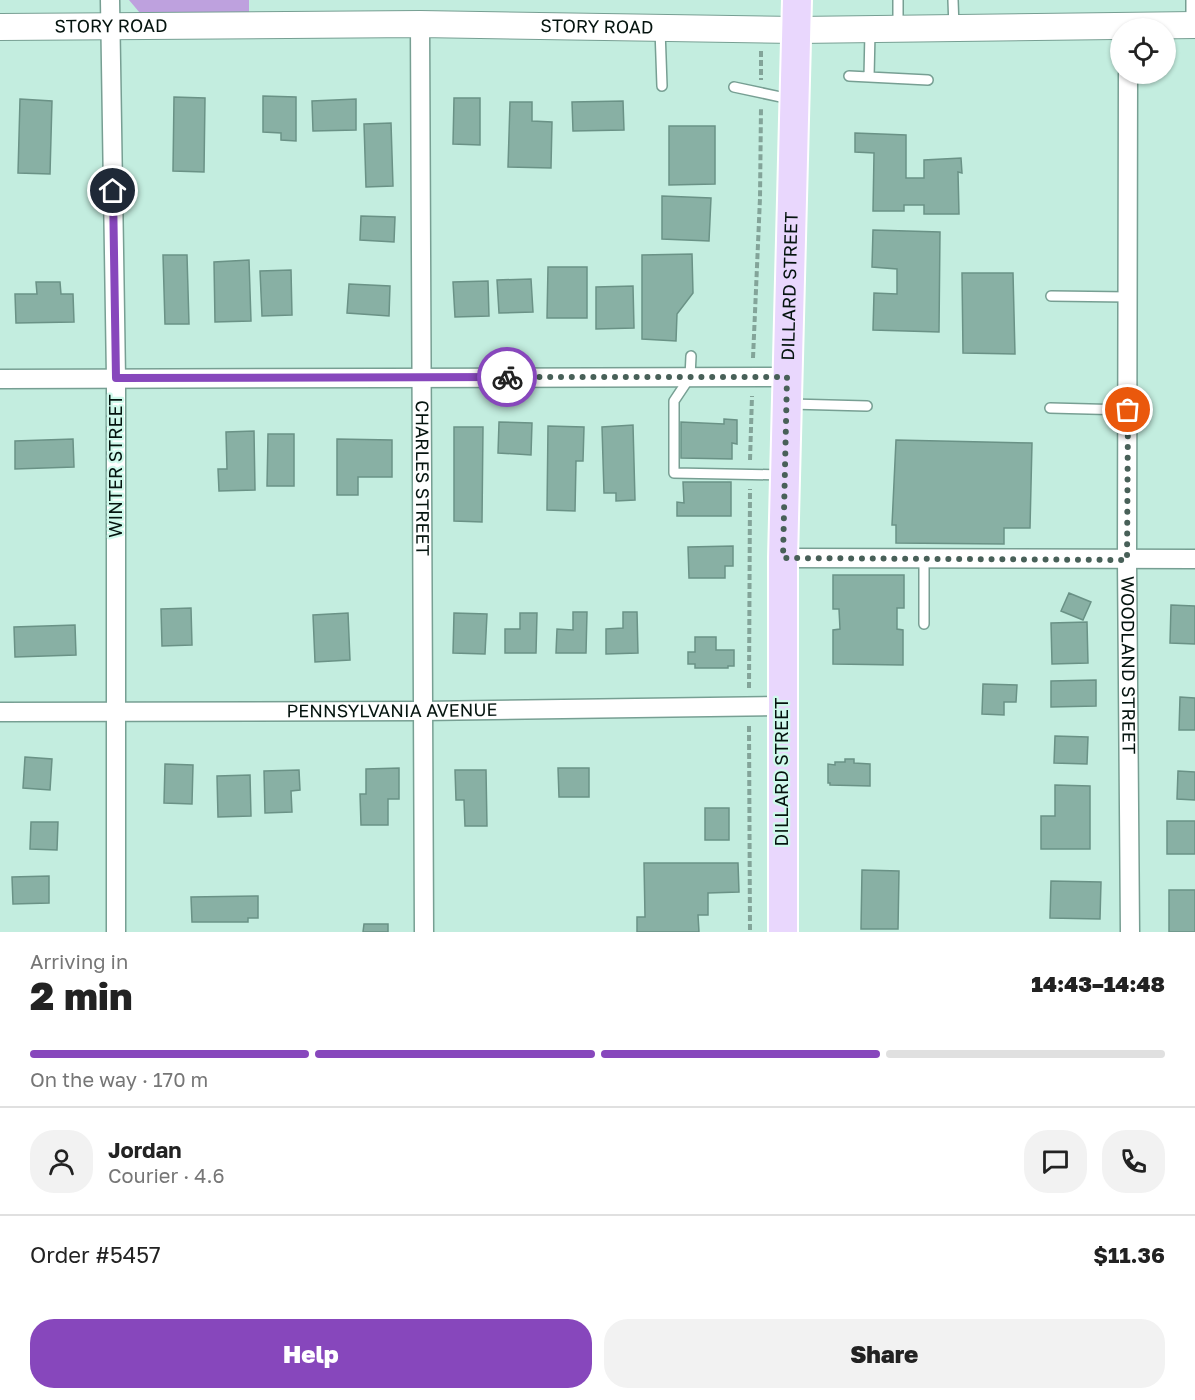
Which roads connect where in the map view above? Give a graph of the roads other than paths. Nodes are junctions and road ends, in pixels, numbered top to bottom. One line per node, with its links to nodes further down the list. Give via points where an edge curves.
1 (110, 0): 9 (street, WINTER STREET)
2 (797, 0): 16 (main road, DILLARD STREET)
3 (898, 0): 15 (lane)
4 (953, 0): 12 (lane)
5 (1191, 0): 7 (lane)
6 (420, 24): 9 (street, STORY ROAD); 11 (street, STORY ROAD); 27 (street, CHARLES STREET)
7 (1193, 26): 10 (street, STORY ROAD)
8 (0, 27): 9 (street, STORY ROAD)
9 (110, 27): 29 (street, WINTER STREET)
10 (1176, 27)
11 (660, 28): 16 (street, STORY ROAD); 21 (lane)
12 (954, 28): 13 (street, STORY ROAD); 15 (street, STORY ROAD)
13 (1110, 28)
14 (870, 29): 15 (street, STORY ROAD); 16 (street, STORY ROAD); 18 (lane)
15 (898, 29)
16 (797, 30): 23 (main road, DILLARD STREET)
17 (849, 76): 18 (lane)
18 (869, 77): 19 (lane)
19 (928, 80)
20 (1128, 84): 25 (street, WOODLAND STREET)
21 (662, 86)
22 (734, 87): 23 (lane)
23 (795, 100): 31 (main road, DILLARD STREET)
24 (1051, 296): 25 (lane)
25 (1128, 297): 34 (street, WOODLAND STREET)
26 (691, 356): 28 (lane)
27 (422, 377): 28 (street); 29 (street); 43 (street, CHARLES STREET)
28 (690, 377): 31 (street); 35 (lane, via 674,401 674,473)
29 (116, 378): 30 (street); 42 (street, WINTER STREET)
30 (0, 379)
31 (787, 391): 32 (lane); 35 (main road, DILLARD STREET)
32 (867, 406)
33 (1050, 408): 34 (lane)
34 (1128, 410): 38 (street, WOODLAND STREET)
35 (785, 475): 36 (main road, DILLARD STREET)
36 (783, 558): 37 (street); 41 (main road, DILLARD STREET)
37 (924, 559): 38 (street); 40 (lane)
38 (1127, 560): 39 (street); 48 (street, WOODLAND STREET)
39 (1195, 560)
40 (924, 624)
41 (782, 706): 43 (street, PENNSYLVANIA AVENUE); 47 (main road, DILLARD STREET)
42 (116, 711): 43 (street, PENNSYLVANIA AVENUE); 44 (street, PENNSYLVANIA AVENUE); 45 (street, WINTER STREET)
43 (423, 711): 46 (street, CHARLES STREET)
44 (0, 712)
45 (116, 932)
46 (424, 932)
47 (783, 932)
48 (1130, 932)

